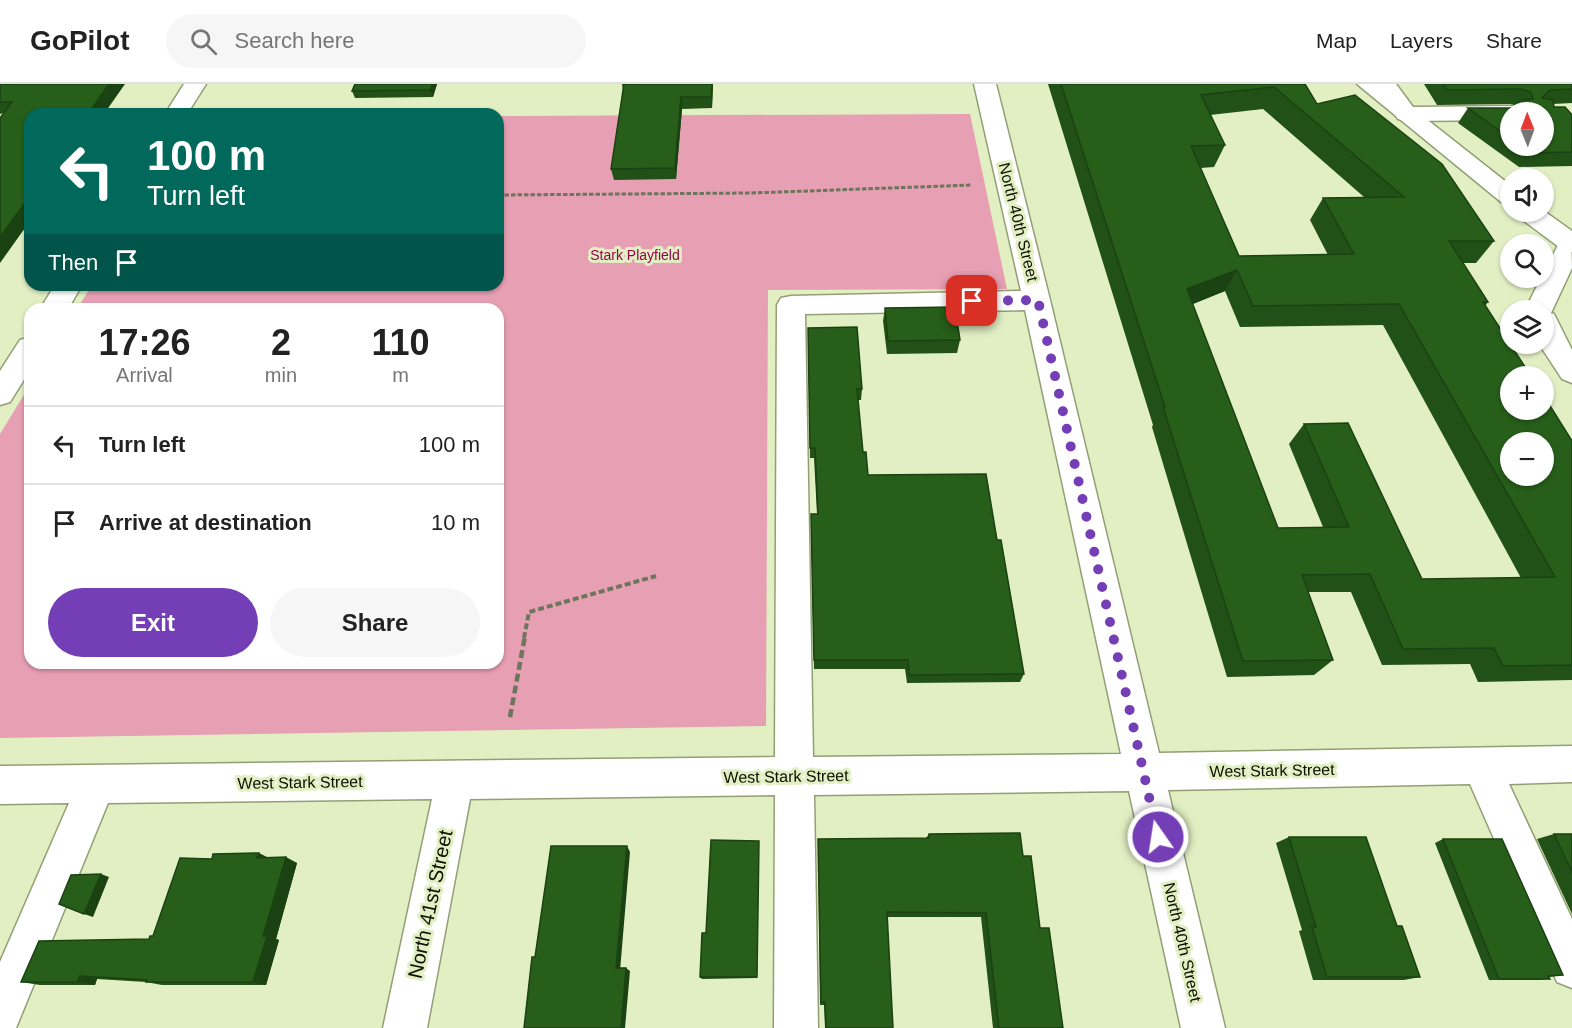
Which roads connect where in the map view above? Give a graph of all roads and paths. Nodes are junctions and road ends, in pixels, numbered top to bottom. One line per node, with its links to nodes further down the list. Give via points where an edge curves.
1 (195, 84): 5 (street)
2 (986, 84): 13 (street, North 40th Street)
3 (1368, 84): 7 (street)
4 (1386, 84): 7 (street)
5 (180, 108)
6 (1500, 113): 7 (street)
7 (1406, 114): 9 (street)
8 (972, 185): 10 (path)
9 (1500, 188)
10 (504, 195)
11 (1545, 222): 12 (street)
12 (1566, 235): 14 (street)
13 (1038, 300): 23 (street, North 40th Street); 24 (street, via 791,305)
14 (1543, 300)
15 (1554, 345): 17 (street)
16 (24, 356): 18 (street)
17 (1572, 372)
18 (0, 394)
19 (656, 576): 20 (path, via 529,612)
20 (510, 717)
21 (1572, 764): 22 (street, West Stark Street)
22 (1481, 765): 23 (street, West Stark Street); 28 (street)
23 (1143, 772): 24 (street, West Stark Street); 32 (street, North 40th Street)
24 (792, 776): 25 (street, West Stark Street); 31 (street)
25 (455, 779): 27 (street, West Stark Street); 30 (street, North 41st Street)
26 (0, 785): 27 (street, West Stark Street)
27 (96, 785): 29 (street)
28 (1572, 968)
29 (0, 1012)
30 (405, 1028)
31 (796, 1028)
32 (1203, 1028)

